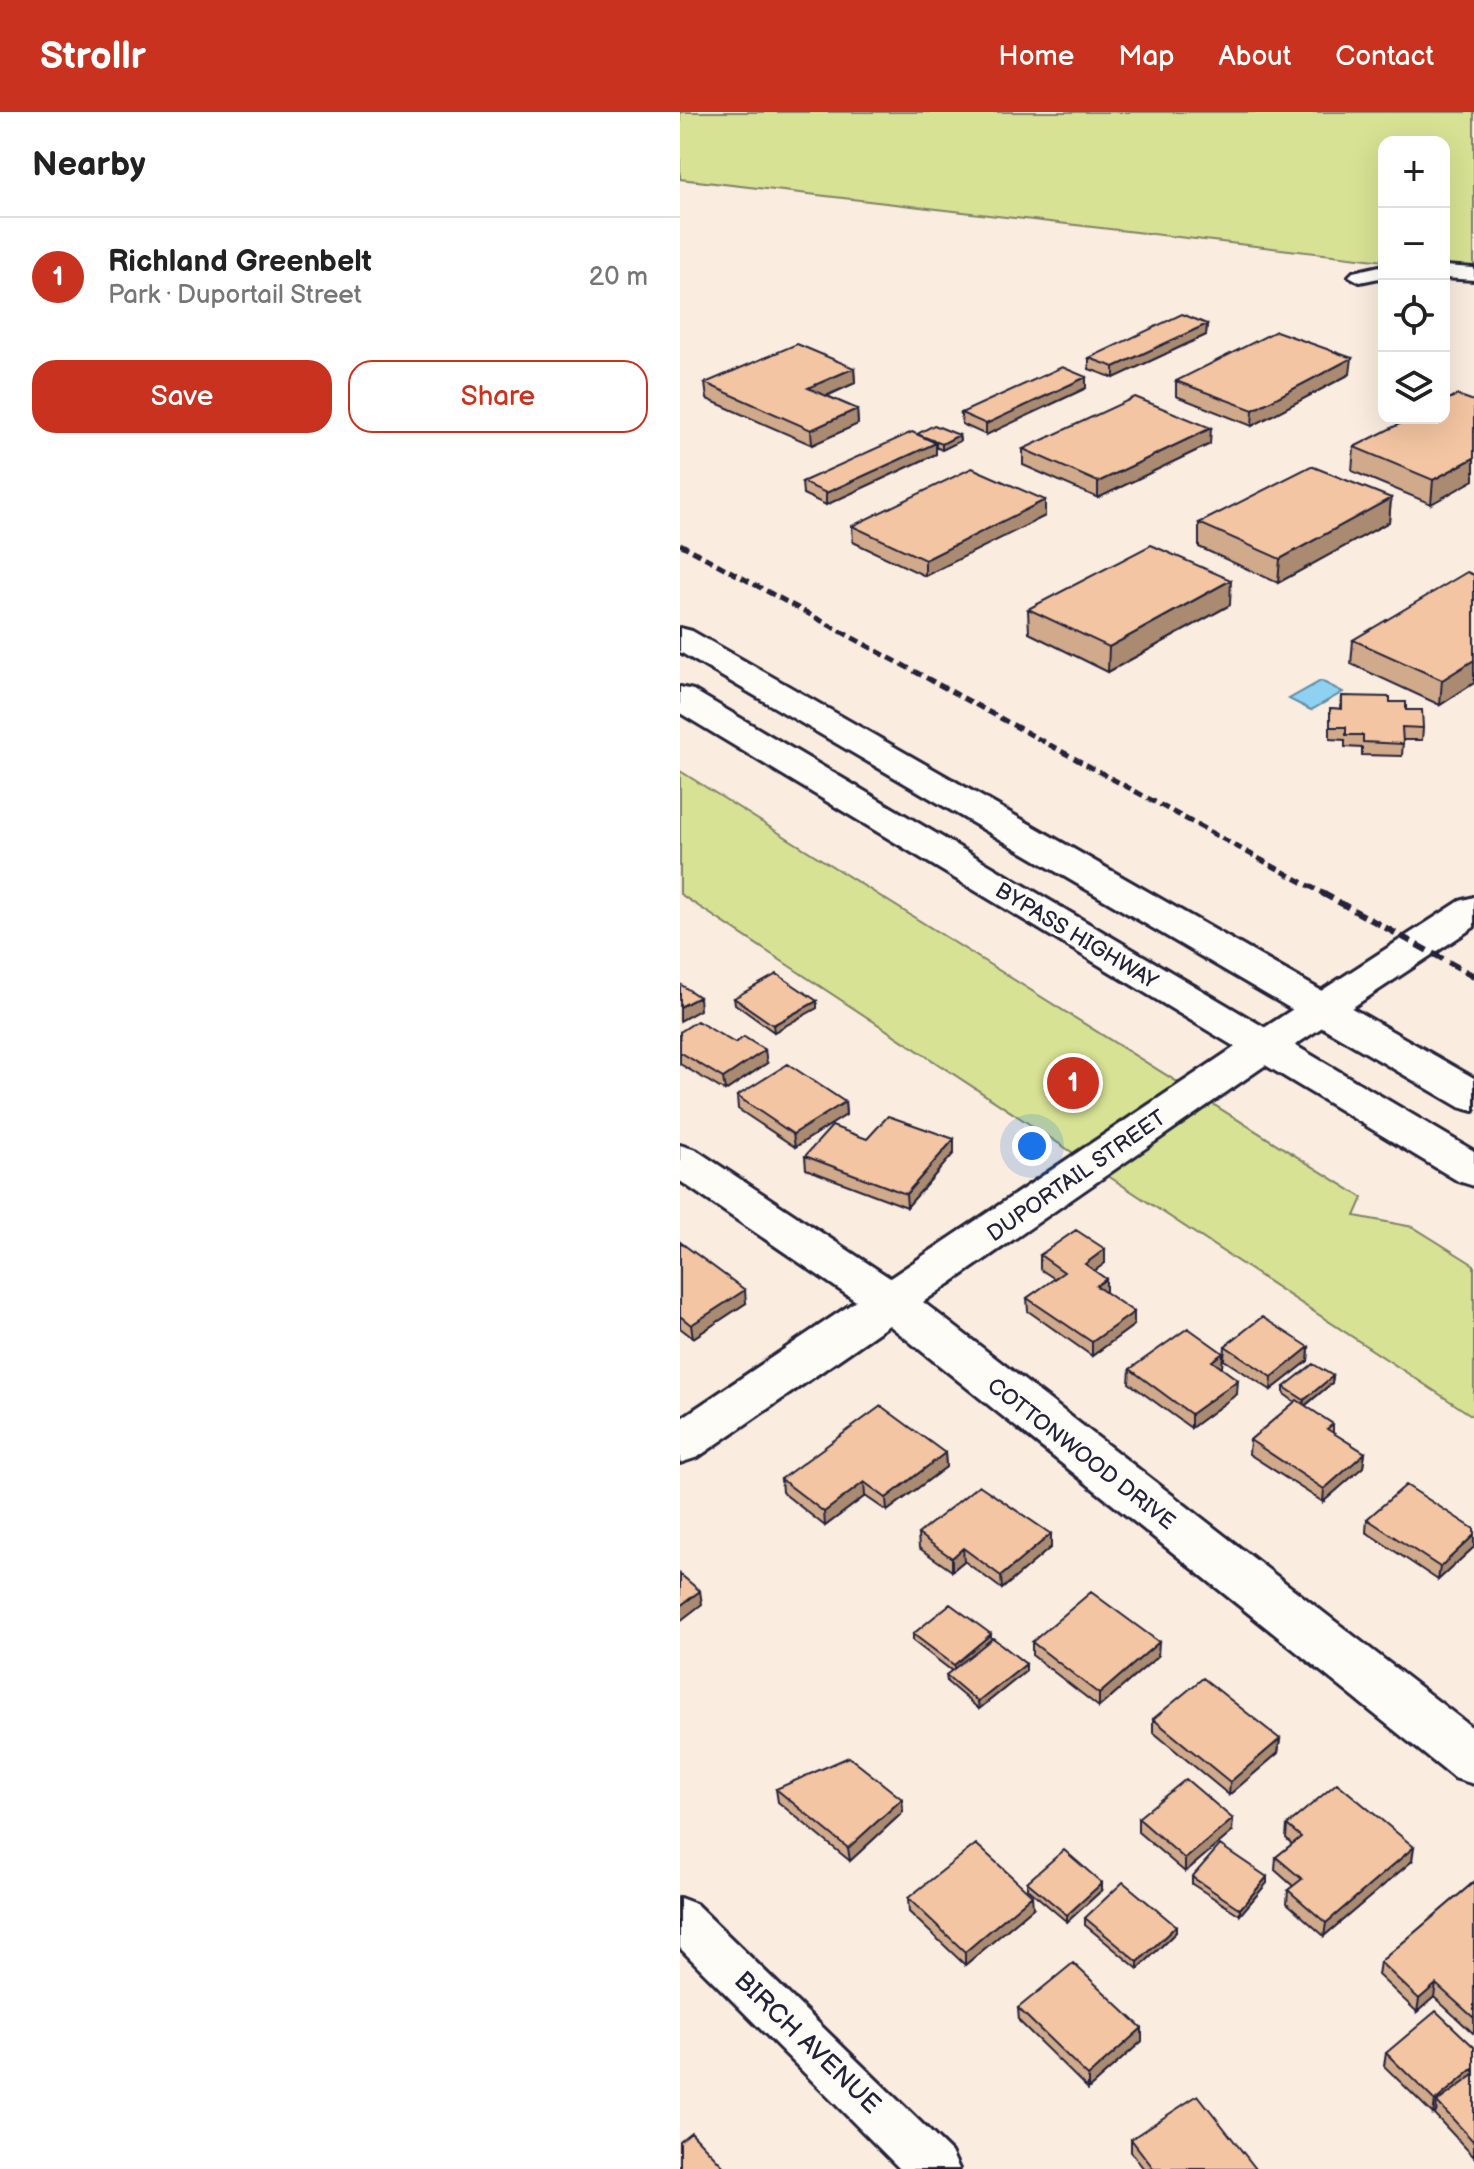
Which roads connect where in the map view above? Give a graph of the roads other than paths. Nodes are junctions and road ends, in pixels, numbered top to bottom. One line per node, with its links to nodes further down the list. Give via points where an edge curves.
1 (1378, 272): 4 (street)
2 (1450, 272): 3 (street)
3 (1474, 274)
4 (1360, 276)
5 (680, 638): 8 (main road)
6 (680, 698): 9 (main road, BYPASS HIGHWAY)
7 (1474, 909): 8 (main road, DUPORTAIL STREET)
8 (1323, 1009): 9 (main road, DUPORTAIL STREET); 10 (main road)
9 (1265, 1046): 12 (main road, BYPASS HIGHWAY); 13 (main road, DUPORTAIL STREET)
10 (1474, 1097)
11 (680, 1160): 13 (main road, COTTONWOOD DRIVE)
12 (1474, 1171)
13 (891, 1302): 14 (main road, DUPORTAIL STREET); 15 (main road, COTTONWOOD DRIVE)
14 (680, 1444)
15 (1474, 1761)
16 (680, 1918): 17 (street, BIRCH AVENUE)
17 (934, 2169)

